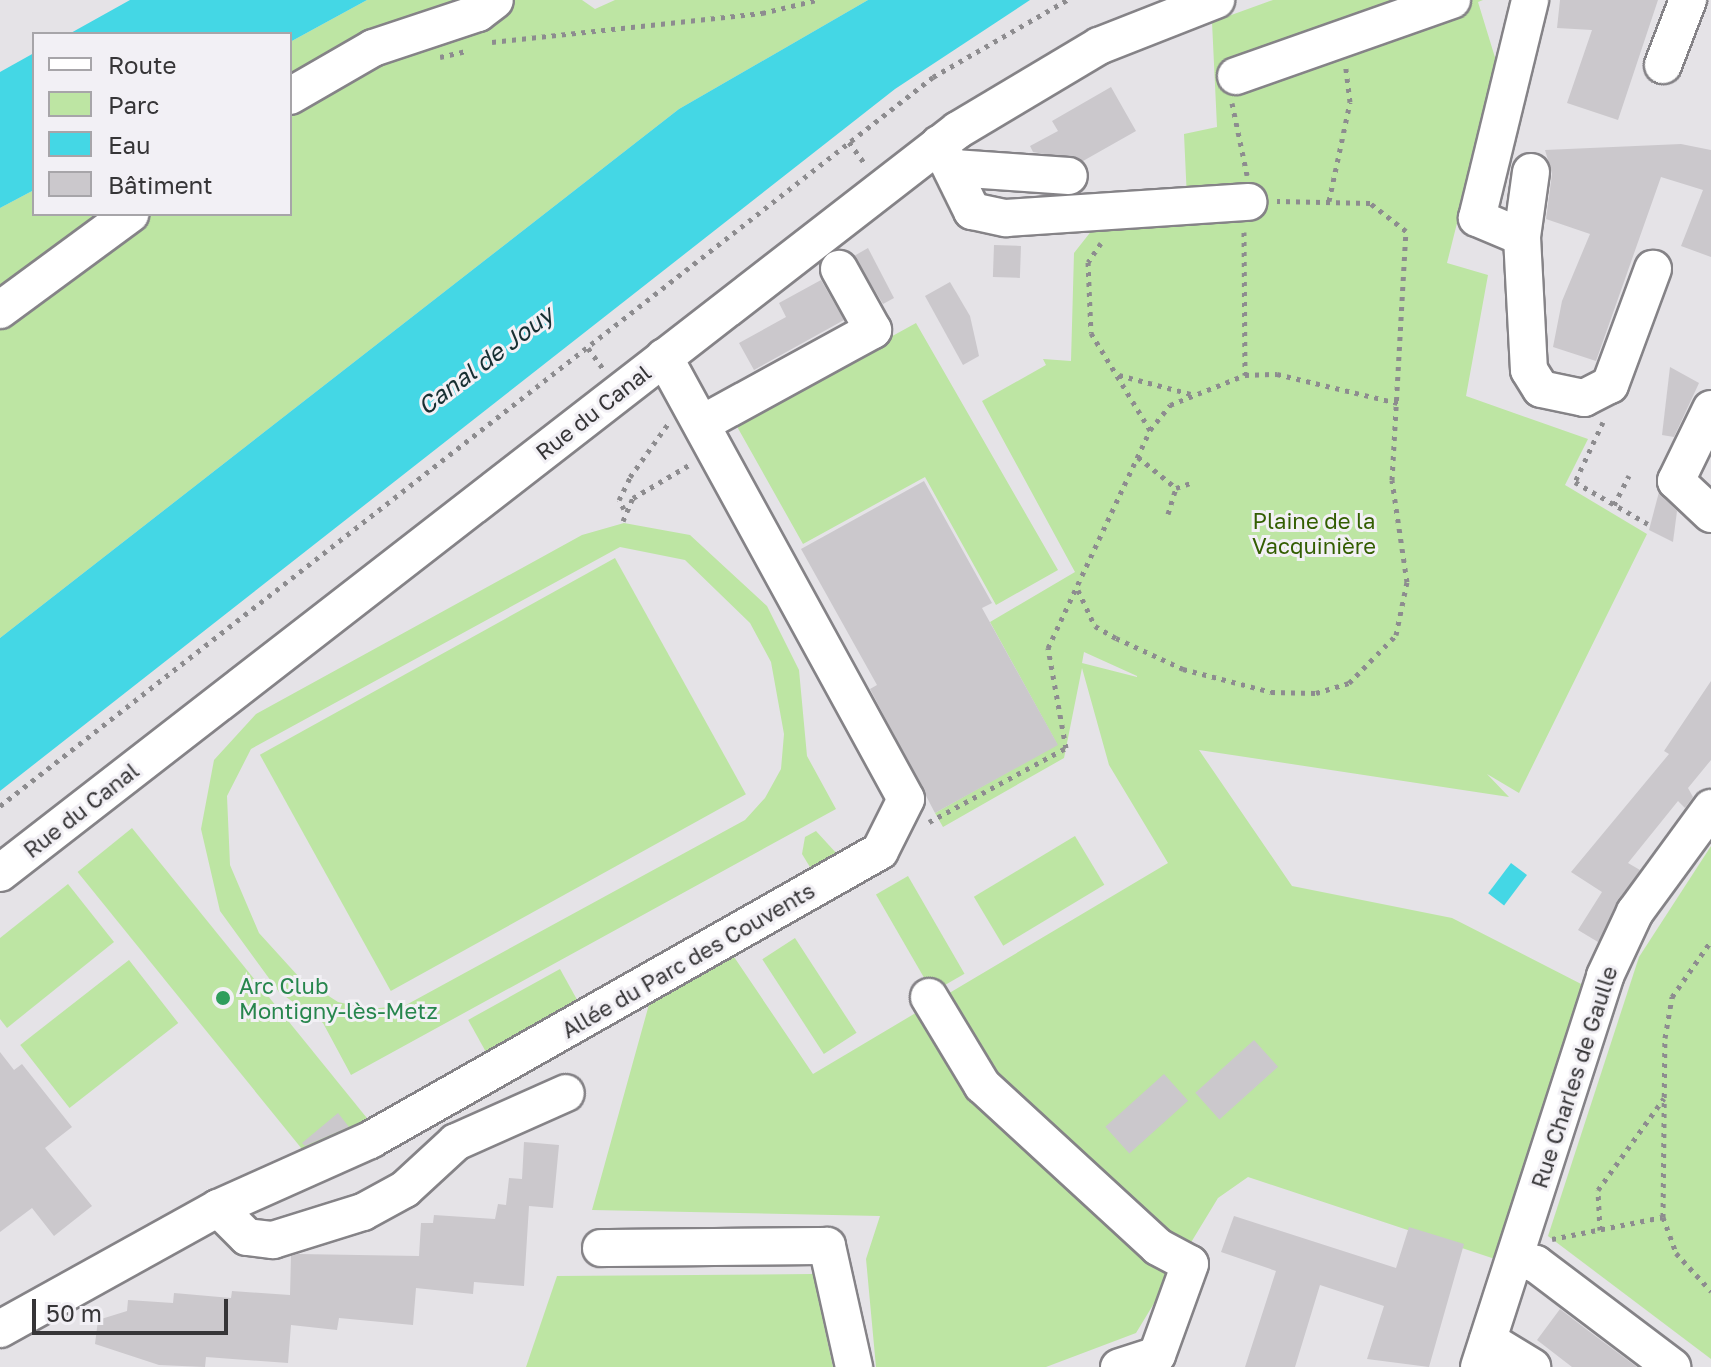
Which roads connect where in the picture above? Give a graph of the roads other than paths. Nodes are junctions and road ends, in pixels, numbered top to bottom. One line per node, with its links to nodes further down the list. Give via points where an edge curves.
1 (495, 0): 8 (street, via 322,72)
2 (1216, 0): 9 (street, Rue du Canal, via 1099,46)
3 (1452, 0): 7 (street)
4 (1530, 0): 14 (street, via 1477,218)
5 (1688, 0): 6 (street)
6 (1663, 65)
7 (1236, 76)
8 (292, 94)
9 (946, 156): 11 (street); 12 (street, via 972,211 1006,218); 18 (street, Rue du Canal)
10 (1531, 172): 14 (street)
11 (1069, 176)
12 (1248, 202)
13 (127, 216): 17 (street)
14 (1522, 237): 16 (street, via 1529,370 1541,389 1561,397 1596,394 1619,367)
15 (839, 269): 20 (street, via 873,330)
16 (1653, 269)
17 (0, 310)
18 (664, 357): 20 (street); 23 (street, Rue du Canal)
19 (1711, 409): 21 (street, via 1676,481)
20 (704, 424): 26 (street, Allée du Parc des Couvents, via 906,799 882,847 370,1140)
21 (1711, 514)
22 (1711, 808): 28 (street, Rue Charles de Gaulle, via 1635,912 1605,976)
23 (0, 873)
24 (929, 997): 32 (street, via 982,1085 1135,1228 1190,1264 1157,1355)
25 (566, 1093): 26 (street, via 456,1142 405,1189 363,1212 273,1240 247,1237)
26 (218, 1208): 29 (street, Allée du Parc des Couvents)
27 (601, 1248): 31 (street, via 827,1246)
28 (1517, 1258): 30 (street, Rue Charles de Gaulle); 34 (street, via 1536,1264)
29 (0, 1329)
30 (1483, 1354): 33 (street)
31 (854, 1367)
32 (1119, 1367)
33 (1532, 1367)
34 (1672, 1367)

